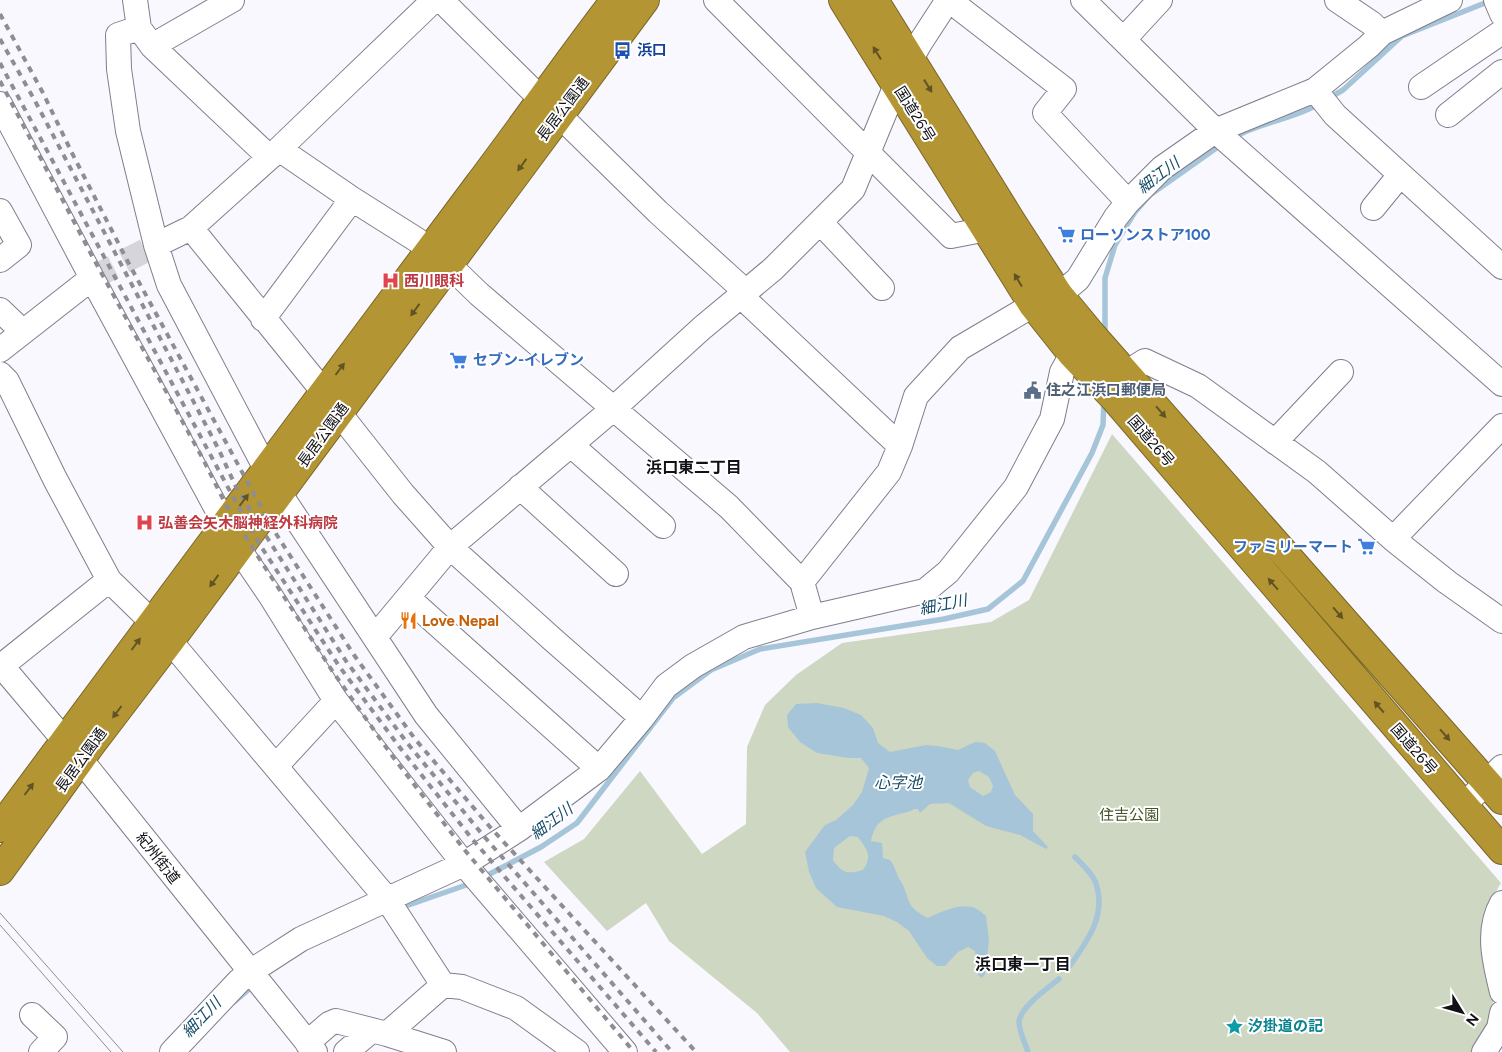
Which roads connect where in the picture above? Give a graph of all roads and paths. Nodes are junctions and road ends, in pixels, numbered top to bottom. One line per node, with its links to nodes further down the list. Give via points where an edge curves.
1 (135, 0): 19 (street)
2 (232, 0): 19 (street)
3 (434, 0): 30 (street)
4 (441, 0): 27 (street)
5 (615, 0): 27 (highway, 長居公園通, via 585,39)
6 (645, 0): 27 (highway, 長居公園通)
7 (716, 0): 31 (street)
8 (843, 0): 23 (highway, 国道26号, one-way to 8)
9 (874, 0): 21 (highway, 国道26号)
10 (949, 0): 21 (street); 34 (street, via 1064,89 1045,114)
11 (1083, 0): 20 (street)
12 (1160, 0): 20 (street)
13 (1337, 0): 18 (street)
14 (1450, 0): 18 (street)
15 (1496, 0): 16 (street)
16 (1502, 14)
17 (1502, 32): 24 (street)
18 (1382, 33): 25 (street)
19 (145, 37): 30 (street); 40 (street, via 118,35 119,69 128,131)
20 (1124, 39): 29 (street)
21 (911, 59): 23 (street); 47 (highway, 国道26号, one-way to 47)
22 (1502, 72): 28 (street)
23 (896, 84): 31 (street); 39 (highway, 国道26号)
24 (1422, 87)
25 (1316, 92): 29 (street); 32 (street, via 1335,115)
26 (0, 104): 44 (street)
27 (550, 107): 41 (highway, 長居公園通); 46 (street)
28 (1448, 115)
29 (1223, 138): 34 (street, via 1162,168); 57 (street)
30 (274, 153): 33 (street); 38 (street)
31 (868, 154): 37 (street, via 853,189); 39 (street, via 952,236)
32 (1400, 175): 35 (street); 43 (street)
33 (352, 199): 41 (street); 50 (street)
34 (1128, 202): 47 (street, via 1078,278)
35 (1373, 208)
36 (0, 211): 42 (street, via 19,246)
37 (820, 222): 45 (street); 46 (street, via 773,270)
38 (190, 228): 40 (street); 50 (street)
39 (987, 228): 48 (highway, 国道26号, one-way to 39)
40 (156, 245): 65 (street, via 169,285)
41 (440, 257): 58 (highway, 長居公園通, one-way to 41); 59 (street); 60 (highway, 長居公園通, one-way to 60)
42 (0, 260)
43 (1502, 267)
44 (92, 278): 51 (street); 68 (street)
45 (882, 288)
46 (743, 294): 59 (street); 64 (street)
47 (1059, 295): 54 (highway, 国道26号)
48 (1033, 305): 53 (highway, 国道26号); 64 (street, via 960,348 916,396)
49 (0, 310): 51 (street)
50 (263, 319): 58 (street)
51 (23, 332): 52 (street)
52 (0, 350)
53 (1072, 354): 77 (street, via 1062,372 1052,419 1016,487 948,572 925,591); 88 (highway, 国道26号, one-way to 53, via 1114,398)
54 (1122, 368): 62 (street, via 1145,360 1198,386); 87 (highway, 国道26号, one-way to 87)
55 (1341, 372): 62 (street)
56 (0, 374): 74 (street, via 8,381)
57 (1502, 384)
58 (324, 392): 65 (highway, 長居公園通)
59 (613, 408): 63 (street); 75 (street, via 729,507)
60 (339, 413): 67 (highway, 長居公園通); 71 (street)
61 (1502, 426): 70 (street)
62 (1275, 442): 70 (street, via 1317,472)
63 (570, 445): 66 (street); 69 (street)
64 (900, 446): 75 (street, via 889,472)
65 (266, 469): 68 (highway, 長居公園通, one-way to 65)
66 (520, 487): 71 (street); 73 (street)
67 (280, 494): 72 (highway, 長居公園通); 80 (street)
68 (225, 524): 79 (highway, 長居公園通)
69 (663, 526)
70 (1393, 539): 78 (street)
71 (450, 547): 76 (street); 83 (street)
72 (238, 548): 79 (highway, 長居公園通, one-way to 79); 82 (street)
73 (616, 574)
74 (109, 580): 79 (street); 81 (street)
75 (802, 582): 77 (street)
76 (408, 598): 80 (street); 86 (street)
77 (812, 617): 83 (street, via 744,637 692,666 666,686)
78 (1502, 621)
79 (161, 632): 84 (highway, 長居公園通); 85 (street)
80 (375, 637): 90 (street, via 426,716)
81 (0, 666): 84 (street, 紀州街道)
82 (336, 701): 85 (street); 92 (street)
83 (642, 718): 86 (street)
84 (72, 751): 89 (highway, 長居公園通, one-way to 84); 93 (highway, 長居公園通); 96 (street, 紀州街道)
85 (276, 766): 94 (street)
86 (599, 769): 90 (street)
87 (1497, 783): 88 (street)
88 (1463, 806): 91 (highway, 国道26号)
89 (0, 828)
90 (519, 829): 92 (street)
91 (1502, 850)
92 (467, 867): 94 (street); 108 (street)
93 (0, 871)
94 (387, 900): 96 (street, via 301,939); 97 (street)
95 (1502, 903): 98 (street, via 1494,925 1493,951)
96 (257, 980): 102 (street, 紀州街道); 104 (street, via 239,981)
97 (443, 985): 101 (street); 107 (street, via 462,987 516,1008)
98 (1502, 992)
99 (1502, 1013): 109 (street, via 1499,1028)
100 (32, 1014): 103 (street, via 55,1037)
101 (379, 1032): 102 (street, via 336,1021 329,1024); 105 (street); 106 (street)
102 (311, 1047)
103 (41, 1052)
104 (172, 1052)
105 (346, 1052)
106 (444, 1052)
107 (577, 1052)
108 (625, 1052)
109 (1484, 1052)

